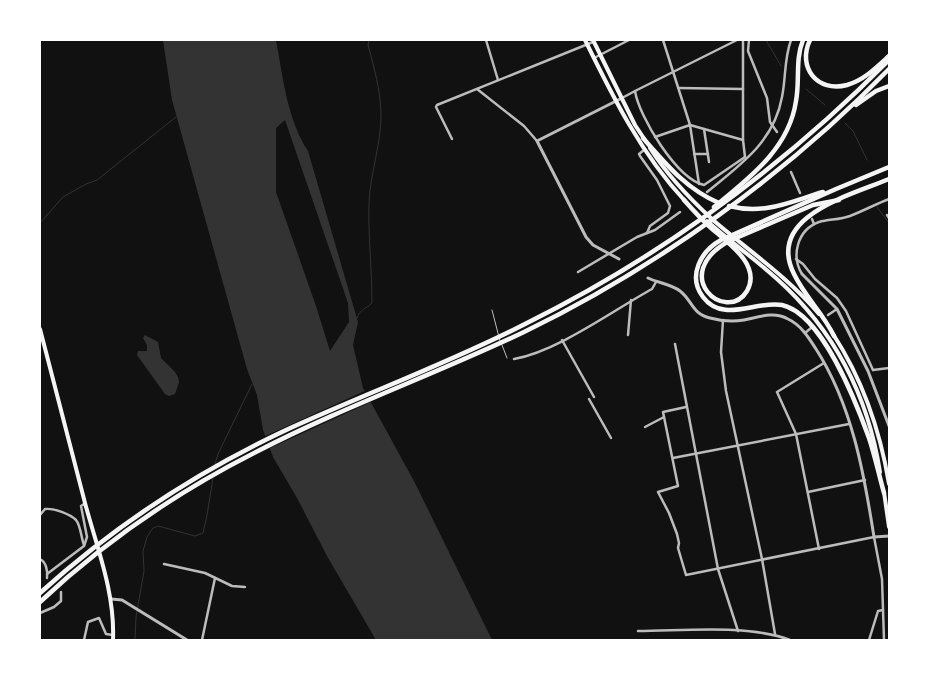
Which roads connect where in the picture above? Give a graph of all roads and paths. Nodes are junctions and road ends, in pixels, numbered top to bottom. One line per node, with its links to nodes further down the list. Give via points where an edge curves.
1 (486, 40): 18 (street)
2 (629, 40): 12 (street)
3 (663, 40): 17 (street)
4 (737, 40): 17 (street)
5 (743, 40): 21 (street)
6 (749, 40): 27 (street, via 748,51 767,98)
7 (791, 40): 27 (street, via 782,98)
8 (803, 40): 49 (highway, via 798,58 797,98 788,130 767,160)
9 (810, 40): 13 (highway, via 806,59 809,71 819,81 832,86 858,80)
10 (593, 41): 11 (street); 12 (main road)
11 (586, 42): 14 (main road); 18 (street)
12 (600, 55): 14 (street); 24 (main road)
13 (889, 56)
14 (594, 58): 25 (main road)
15 (889, 60): 49 (highway, via 819,127)
16 (889, 69): 38 (highway)
17 (674, 71): 20 (street); 23 (street)
18 (498, 80): 22 (street)
19 (889, 86): 38 (highway, via 861,101)
20 (679, 88): 21 (street); 26 (street)
21 (743, 89): 33 (street)
22 (477, 90): 32 (street, via 436,106); 34 (street, via 524,126)
23 (635, 91): 24 (street); 30 (street)
24 (622, 98): 25 (street); 31 (main road)
25 (616, 101): 34 (street); 35 (main road)
26 (690, 125): 28 (street); 30 (street); 36 (street)
27 (773, 126): 29 (street); 40 (street)
28 (704, 129): 33 (street); 37 (street)
29 (778, 132)
30 (655, 136): 45 (street, via 676,164)
31 (643, 138): 46 (highway, via 687,185 734,207 776,208); 75 (main road, via 671,178 691,199 793,286)
32 (452, 139)
33 (743, 140): 39 (street)
34 (537, 141): 59 (street, via 586,237 593,245)
35 (644, 150): 51 (main road); 57 (street, via 639,154 670,206 668,213 650,226)
36 (694, 154): 37 (street); 45 (street)
37 (708, 154): 41 (street)
38 (796, 154): 116 (highway, via 698,229 595,295 506,340 230,465 150,514)
39 (745, 157): 40 (street); 45 (street, via 704,185)
40 (749, 158): 47 (street)
41 (709, 162)
42 (889, 165): 46 (highway)
43 (791, 172): 48 (street)
44 (889, 177): 52 (highway)
45 (699, 184)
46 (836, 188): 56 (highway)
47 (707, 192)
48 (800, 193)
49 (729, 197): 114 (highway, via 682,233 592,290 504,335 298,425 226,461 148,507)
50 (889, 198): 55 (street, via 850,216)
51 (684, 200): 58 (highway, via 746,263 749,285 743,296 734,300 722,302 714,299 703,286 703,265); 99 (main road, via 790,291 832,342 853,380 869,420)
52 (839, 200): 56 (highway, via 813,205); 75 (highway, via 802,222 794,233 788,254 794,274)
53 (680, 212): 57 (street)
54 (812, 219): 55 (street)
55 (814, 224): 60 (street, via 799,241)
56 (754, 227): 58 (highway)
57 (647, 233): 59 (street)
58 (717, 245): 99 (highway, via 701,257 697,269 697,283 702,296 714,306 728,310 782,305 800,313 812,325 845,380 869,438)
59 (610, 253): 61 (street); 62 (street)
60 (796, 258): 63 (street); 82 (street, via 838,298)
61 (619, 259)
62 (578, 272)
63 (802, 274): 67 (street)
64 (648, 278): 65 (street)
65 (656, 282): 66 (street, via 652,289); 70 (street, via 680,291 694,310 702,315)
66 (632, 300): 74 (street); 76 (street)
67 (837, 309): 69 (street); 83 (street)
68 (492, 310): 78 (lane)
69 (828, 315)
70 (723, 320): 73 (street, via 776,315 789,319); 93 (street, via 721,352)
71 (811, 328): 73 (street)
72 (40, 329): 100 (main road)
73 (805, 333): 80 (street)
74 (628, 335)
75 (834, 336): 97 (main road, via 868,400)
76 (562, 340): 79 (street); 84 (street)
77 (675, 344): 86 (street)
78 (507, 358)
79 (514, 359)
80 (824, 363): 88 (street, via 837,388); 91 (street, via 777,392)
81 (889, 368): 82 (street)
82 (873, 370): 83 (street)
83 (868, 371): 89 (street)
84 (594, 398)
85 (589, 399): 92 (street)
86 (686, 407): 87 (street, via 663,412); 94 (street)
87 (664, 417): 90 (street); 95 (street)
88 (849, 424): 91 (street); 96 (street)
89 (889, 426)
90 (645, 427)
91 (796, 434): 93 (street); 98 (street)
92 (611, 438)
93 (738, 446): 94 (street); 108 (street)
94 (695, 455): 95 (street); 110 (street)
95 (673, 458): 110 (street, via 678,486 658,492 677,534 686,575)
96 (865, 480): 98 (street); 104 (street)
97 (889, 484)
98 (808, 492): 106 (street)
99 (884, 493): 102 (main road)
100 (85, 503): 105 (street, via 81,506 87,537); 115 (main road)
101 (40, 515): 105 (street, via 45,509 55,510 76,520)
102 (889, 527)
103 (889, 536): 104 (street)
104 (874, 537): 106 (street); 117 (street, via 882,579)
105 (84, 546): 107 (street, via 47,576 46,565)
106 (819, 549): 108 (street)
107 (40, 559)
108 (762, 559): 110 (street); 122 (street)
109 (164, 564): 111 (street)
110 (718, 568): 120 (street)
111 (215, 578): 112 (street, via 232,586); 127 (street)
112 (245, 587)
113 (61, 592): 118 (street, via 61,601 54,608)
114 (40, 593)
115 (111, 599): 124 (main road); 126 (street, via 122,600)
116 (40, 602)
117 (883, 610): 123 (street); 129 (street, via 878,611)
118 (40, 613)
119 (638, 631): 120 (street)
120 (738, 631): 122 (street)
121 (889, 632): 123 (street)
122 (775, 634): 128 (street)
123 (884, 634): 130 (street)
124 (113, 637): 125 (street, via 106,634 99,618 88,622)
125 (84, 640)
126 (187, 640)
127 (202, 640)
128 (790, 640)
129 (869, 640)
130 (884, 640)

